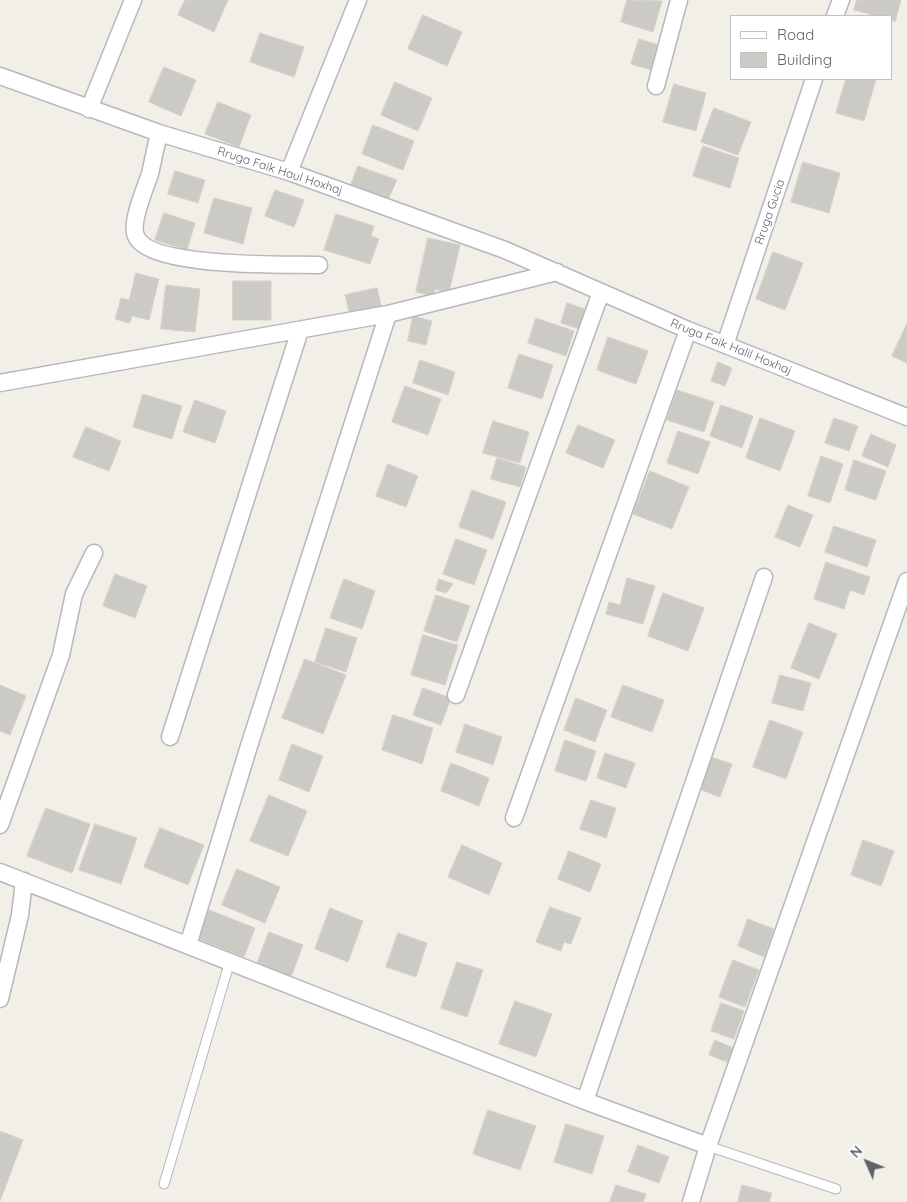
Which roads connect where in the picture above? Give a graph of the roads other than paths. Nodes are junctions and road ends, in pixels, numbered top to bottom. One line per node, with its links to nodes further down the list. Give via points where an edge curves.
1 (133, 0): 9 (street)
2 (358, 0): 11 (street)
3 (679, 0): 8 (street)
4 (841, 0): 5 (street)
5 (835, 15)
6 (0, 76): 9 (street, Rruga Faik Haul Hoxhaj)
7 (814, 80): 18 (street, Rruga Gucia)
8 (656, 86)
9 (89, 109): 10 (street, Rruga Faik Haul Hoxhaj)
10 (159, 133): 11 (street, Rruga Faik Haul Hoxhaj); 12 (street, via 135,220 139,242 166,255 198,261)
11 (289, 172): 13 (street, Rruga Faik Haul Hoxhaj)
12 (319, 265)
13 (557, 272): 14 (street, Rruga Faik Halil Hoxhaj); 15 (street)
14 (601, 292): 17 (street, Rruga Faik Halil Hoxhaj); 24 (street)
15 (388, 314): 16 (street); 30 (street)
16 (300, 330): 19 (street); 25 (street)
17 (688, 330): 18 (street, Rruga Faik Halil Hoxhaj); 26 (street)
18 (725, 345): 20 (street, Rruga Faik Halil Hoxhaj)
19 (0, 383)
20 (907, 417)
21 (94, 553): 27 (street, via 74,594 62,655)
22 (764, 577): 33 (street)
23 (907, 581): 34 (street)
24 (456, 695)
25 (170, 737)
26 (514, 818)
27 (0, 825)
28 (0, 872): 29 (street)
29 (24, 881): 30 (street); 32 (street, via 20,915)
30 (188, 945): 31 (street)
31 (230, 961): 33 (street); 35 (lane)
32 (0, 999)
33 (585, 1101): 34 (street)
34 (708, 1146): 36 (lane); 37 (street)
35 (164, 1184)
36 (836, 1189)
37 (691, 1202)

